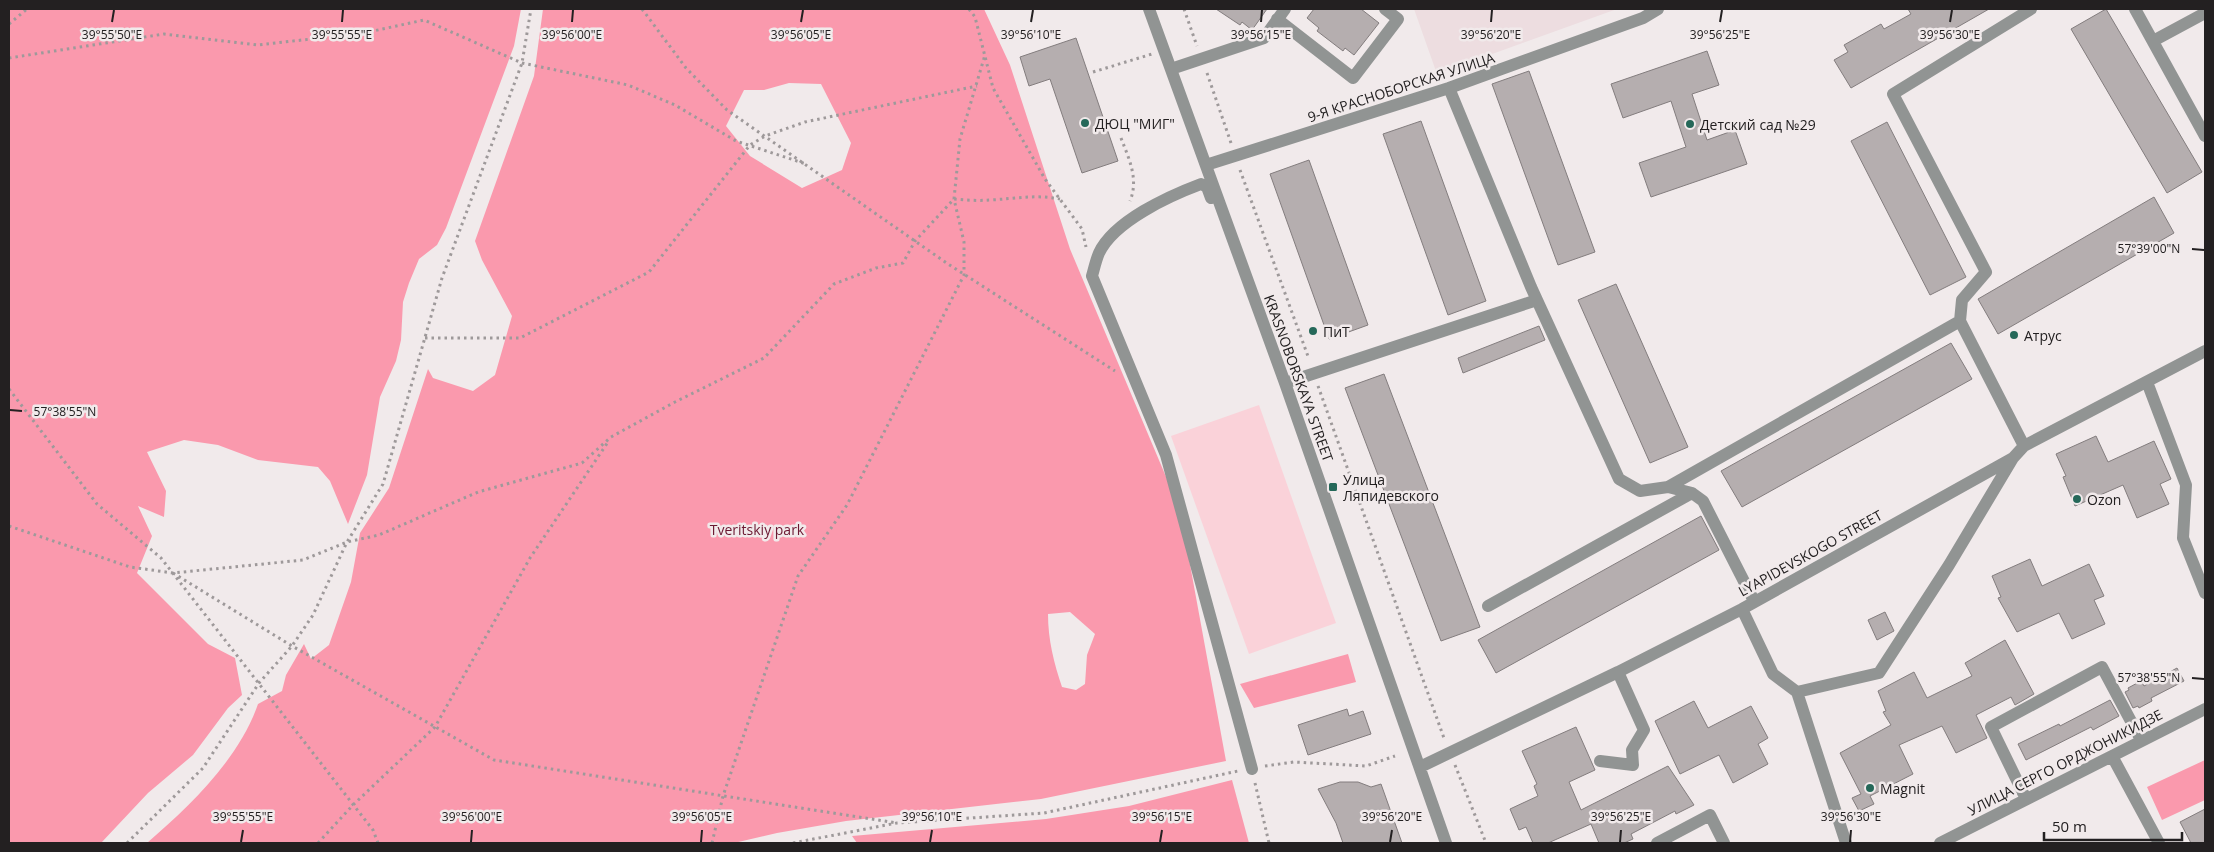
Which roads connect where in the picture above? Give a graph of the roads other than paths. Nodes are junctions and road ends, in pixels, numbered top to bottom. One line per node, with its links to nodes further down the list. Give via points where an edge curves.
1 (1149, 9): 10 (street, KRASNOBORSKAYA STREET)
2 (1286, 9): 8 (street)
3 (1385, 9): 8 (street, via 1398,19 1353,78)
4 (1658, 9): 11 (street, 9-Я КРАСНОБОРСКАЯ УЛИЦА, via 1643,18)
5 (2031, 9): 16 (street, via 1893,94 1986,272 1962,300)
6 (2135, 9): 9 (street)
7 (2205, 13): 9 (street)
8 (1277, 19): 10 (street, via 1264,38)
9 (2153, 41): 12 (street)
10 (1171, 69): 13 (street, KRASNOBORSKAYA STREET)
11 (1449, 88): 13 (street, 9-Я КРАСНОБОРСКАЯ УЛИЦА); 15 (street)
12 (2204, 130)
13 (1206, 165): 14 (street, KRASNOBORSKAYA STREET)
14 (1247, 279): 19 (street, KRASNOBORSKAYA STREET); 35 (street, via 1237,271 1207,187 1201,184 1142,212 1113,234 1099,253 1092,276 1166,455)
15 (1537, 300): 19 (street); 22 (street, via 1620,479 1640,491)
16 (1960, 321): 20 (street); 22 (street)
17 (2205, 351): 18 (street, LYAPIDEVSKOGO STREET)
18 (2147, 382): 20 (street, LYAPIDEVSKOGO STREET); 24 (street, via 2186,485 2183,538)
19 (1285, 383): 34 (street, KRASNOBORSKAYA STREET)
20 (2024, 446): 21 (street, LYAPIDEVSKOGO STREET)
21 (2013, 458): 25 (street, LYAPIDEVSKOGO STREET); 29 (street, via 1879,673)
22 (1668, 487): 23 (street)
23 (1692, 493): 25 (street, via 1703,501); 26 (street)
24 (2205, 593)
25 (1754, 601): 27 (street, LYAPIDEVSKOGO STREET)
26 (1488, 606)
27 (1742, 609): 28 (street, LYAPIDEVSKOGO STREET); 29 (street, via 1773,674)
28 (1618, 672): 33 (street, via 1644,730 1632,750 1633,765); 34 (street, LYAPIDEVSKOGO STREET)
29 (1797, 692): 40 (street)
30 (2205, 709): 31 (street, УЛИЦА СЕРГО ОРДЖОНИКИДЗЕ)
31 (2141, 740): 32 (street, УЛИЦА СЕРГО ОРДЖОНИКИДЗЕ); 36 (street, via 2102,667 1992,727)
32 (2112, 756): 36 (street, УЛИЦА СЕРГО ОРДЖОНИКИДЗЕ); 42 (street)
33 (1600, 761)
34 (1420, 767): 37 (street, KRASNOBORSKAYA STREET)
35 (1252, 768)
36 (2026, 799): 41 (street, УЛИЦА СЕРГО ОРДЖОНИКИДЗЕ)
37 (1446, 843)
38 (1656, 843): 39 (street, via 1710,815)
39 (1724, 843)
40 (1846, 843)
41 (1940, 843)
42 (2158, 843)

